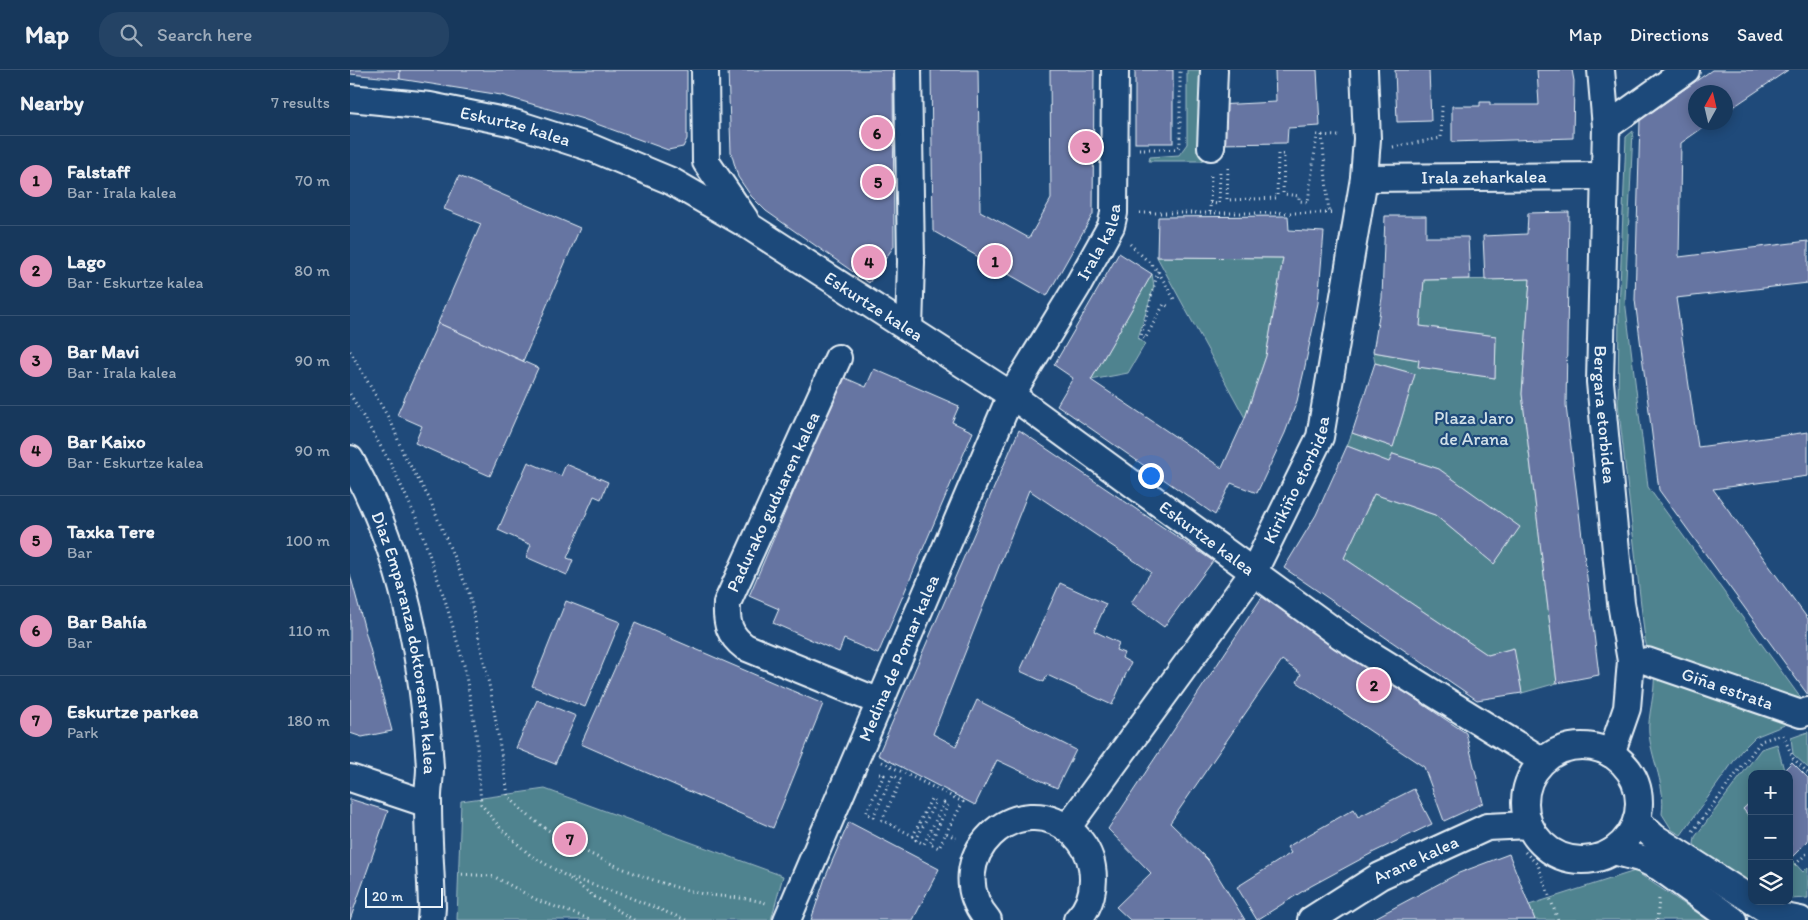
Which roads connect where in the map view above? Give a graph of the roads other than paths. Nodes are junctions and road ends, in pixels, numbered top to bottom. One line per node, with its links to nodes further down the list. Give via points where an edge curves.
1 (705, 70): 11 (street)
2 (908, 70): 16 (street)
3 (1115, 70): 18 (street, Irala kalea, via 1114,213 1111,226)
4 (1214, 70): 10 (street)
5 (1364, 70): 13 (street, Kirikiño etorbidea, via 1367,139)
6 (1601, 70): 9 (street, Bergara etorbidea)
7 (1686, 70): 9 (street)
8 (350, 98): 14 (street, Eskurtze kalea, via 430,106 514,123 592,148)
9 (1606, 127): 12 (street, Bergara etorbidea)
10 (1220, 157)
11 (706, 162): 14 (street); 15 (street, Eskurtze kalea)
12 (1604, 176): 13 (street, Irala zeharkalea); 24 (street, Bergara etorbidea, via 1600,382 1621,603 1631,661 1627,708)
13 (1364, 178): 20 (street, Kirikiño etorbidea, via 1320,437)
14 (671, 181): 15 (street, Eskurtze kalea)
15 (749, 226): 16 (street, Eskurtze kalea)
16 (909, 329): 18 (street, Eskurtze kalea)
17 (838, 358): 22 (street, Padurako guduaren kalea, via 727,603 726,620 733,638 745,647)
18 (1011, 395): 20 (street, Eskurtze kalea); 22 (street, Medina de Pomar kalea)
19 (350, 459): 27 (street, Diaz Emparanza doktorearen kalea, via 364,483 393,556 418,654 430,769)
20 (1253, 572): 25 (street, Eskurtze kalea, via 1341,636); 29 (street, Kirikiño etorbidea)
21 (1647, 660): 23 (street, Giña estrata)
22 (880, 702): 34 (street, Medina de Pomar kalea)
23 (1805, 713)
24 (1611, 754): 25 (street, via 1593,747 1573,746); 28 (street, via 1633,777 1639,803)
25 (1542, 761): 30 (street, via 1532,776 1525,805)
26 (350, 778): 27 (street)
27 (428, 804): 35 (street, Diaz Emparanza doktorearen kalea)
28 (1637, 821): 31 (street, via 1628,838); 32 (street, via 1654,837)
29 (1067, 828): 36 (street, via 1048,819 1028,817 1007,823 990,834 979,849 971,871 972,892); 37 (street, via 1082,842 1091,859 1094,878 1091,898)
30 (1524, 836): 31 (street, via 1542,843 1555,854 1571,859 1590,860); 38 (street, Arane kalea, via 1510,824 1487,827 1380,876)
31 (1613, 851): 39 (street, via 1659,867)
32 (1748, 898)
33 (1759, 905): 40 (street, via 1775,915)
34 (789, 915)
35 (431, 920)
36 (988, 920)
37 (1077, 920)
38 (1311, 920)
39 (1733, 920)
40 (1800, 920)

